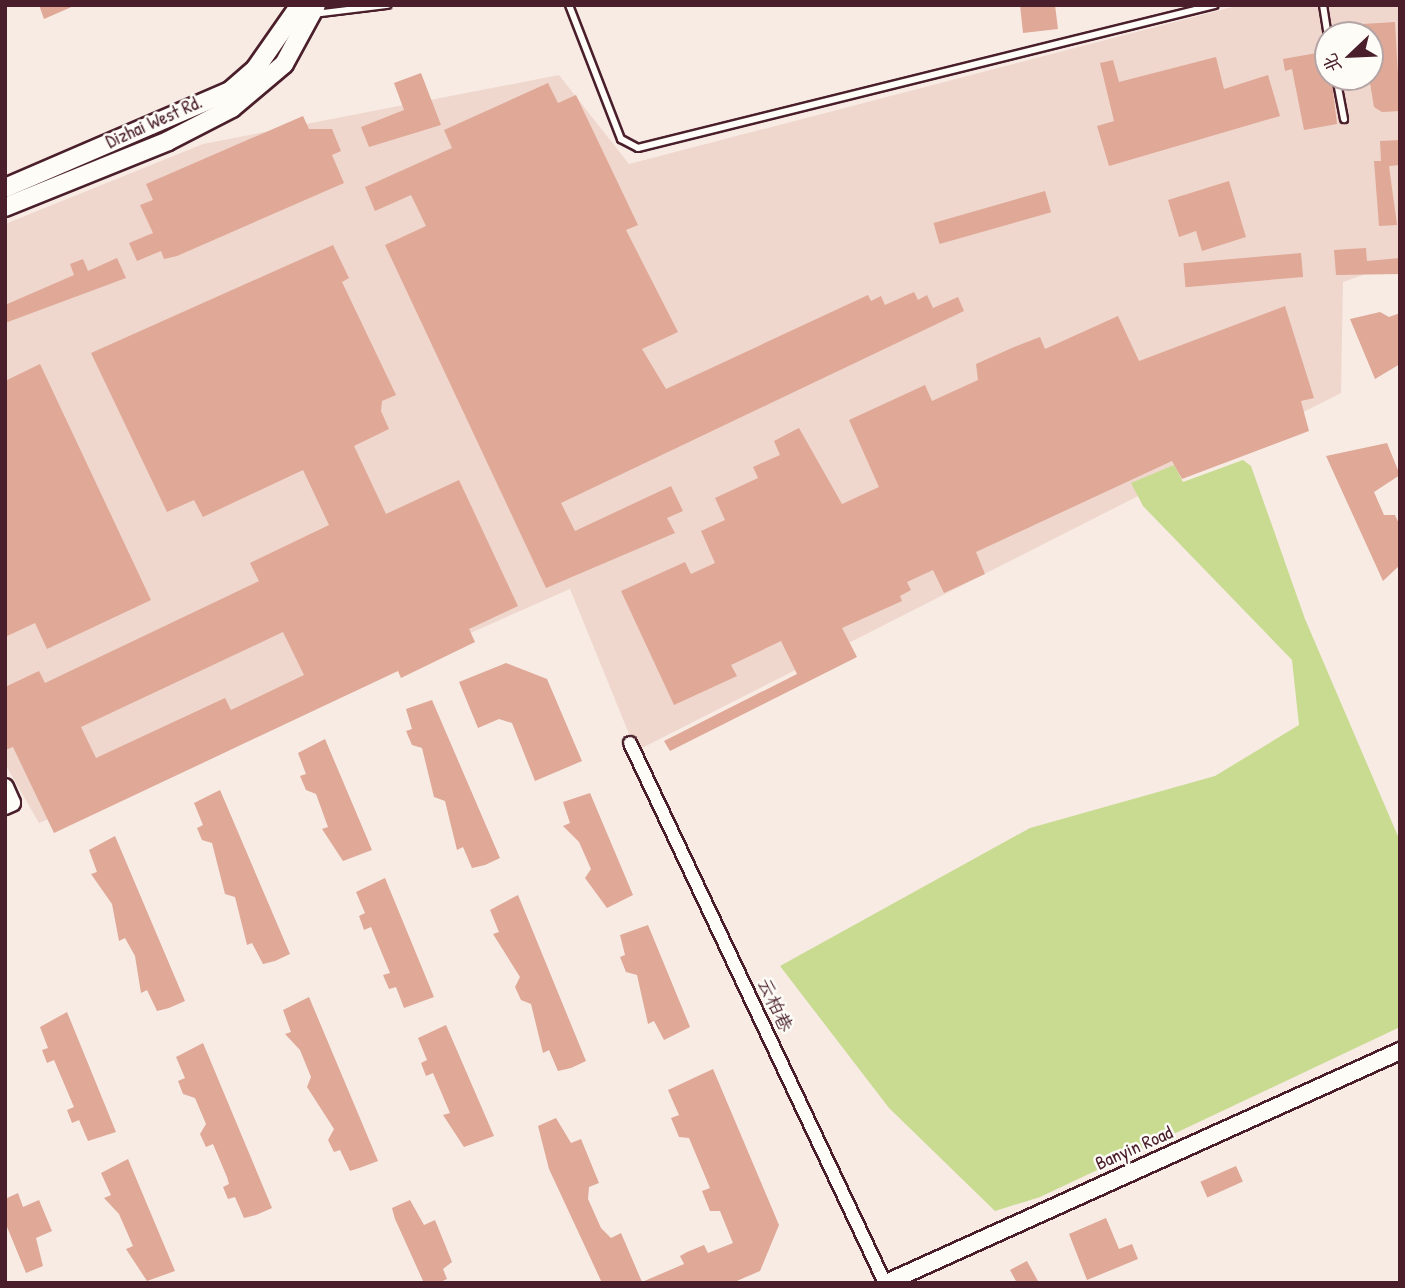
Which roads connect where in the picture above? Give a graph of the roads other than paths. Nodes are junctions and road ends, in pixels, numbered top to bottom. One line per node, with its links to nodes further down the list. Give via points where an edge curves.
1 (387, 5): 4 (lane)
2 (569, 5): 3 (lane, via 621,139 638,148)
3 (1215, 5)
4 (306, 10): 7 (main road, Dizhai West Rd., via 257,68 202,107); 8 (main road, Dizhai West Rd., via 284,64 207,124)
5 (1339, 91): 6 (lane)
6 (1344, 119)
7 (5, 188)
8 (5, 207)
9 (630, 743): 13 (street, 云柏巷)
10 (5, 788): 11 (street, via 12,803)
11 (5, 806)
12 (1400, 1051): 13 (street, Banyin Road)
13 (886, 1283)

